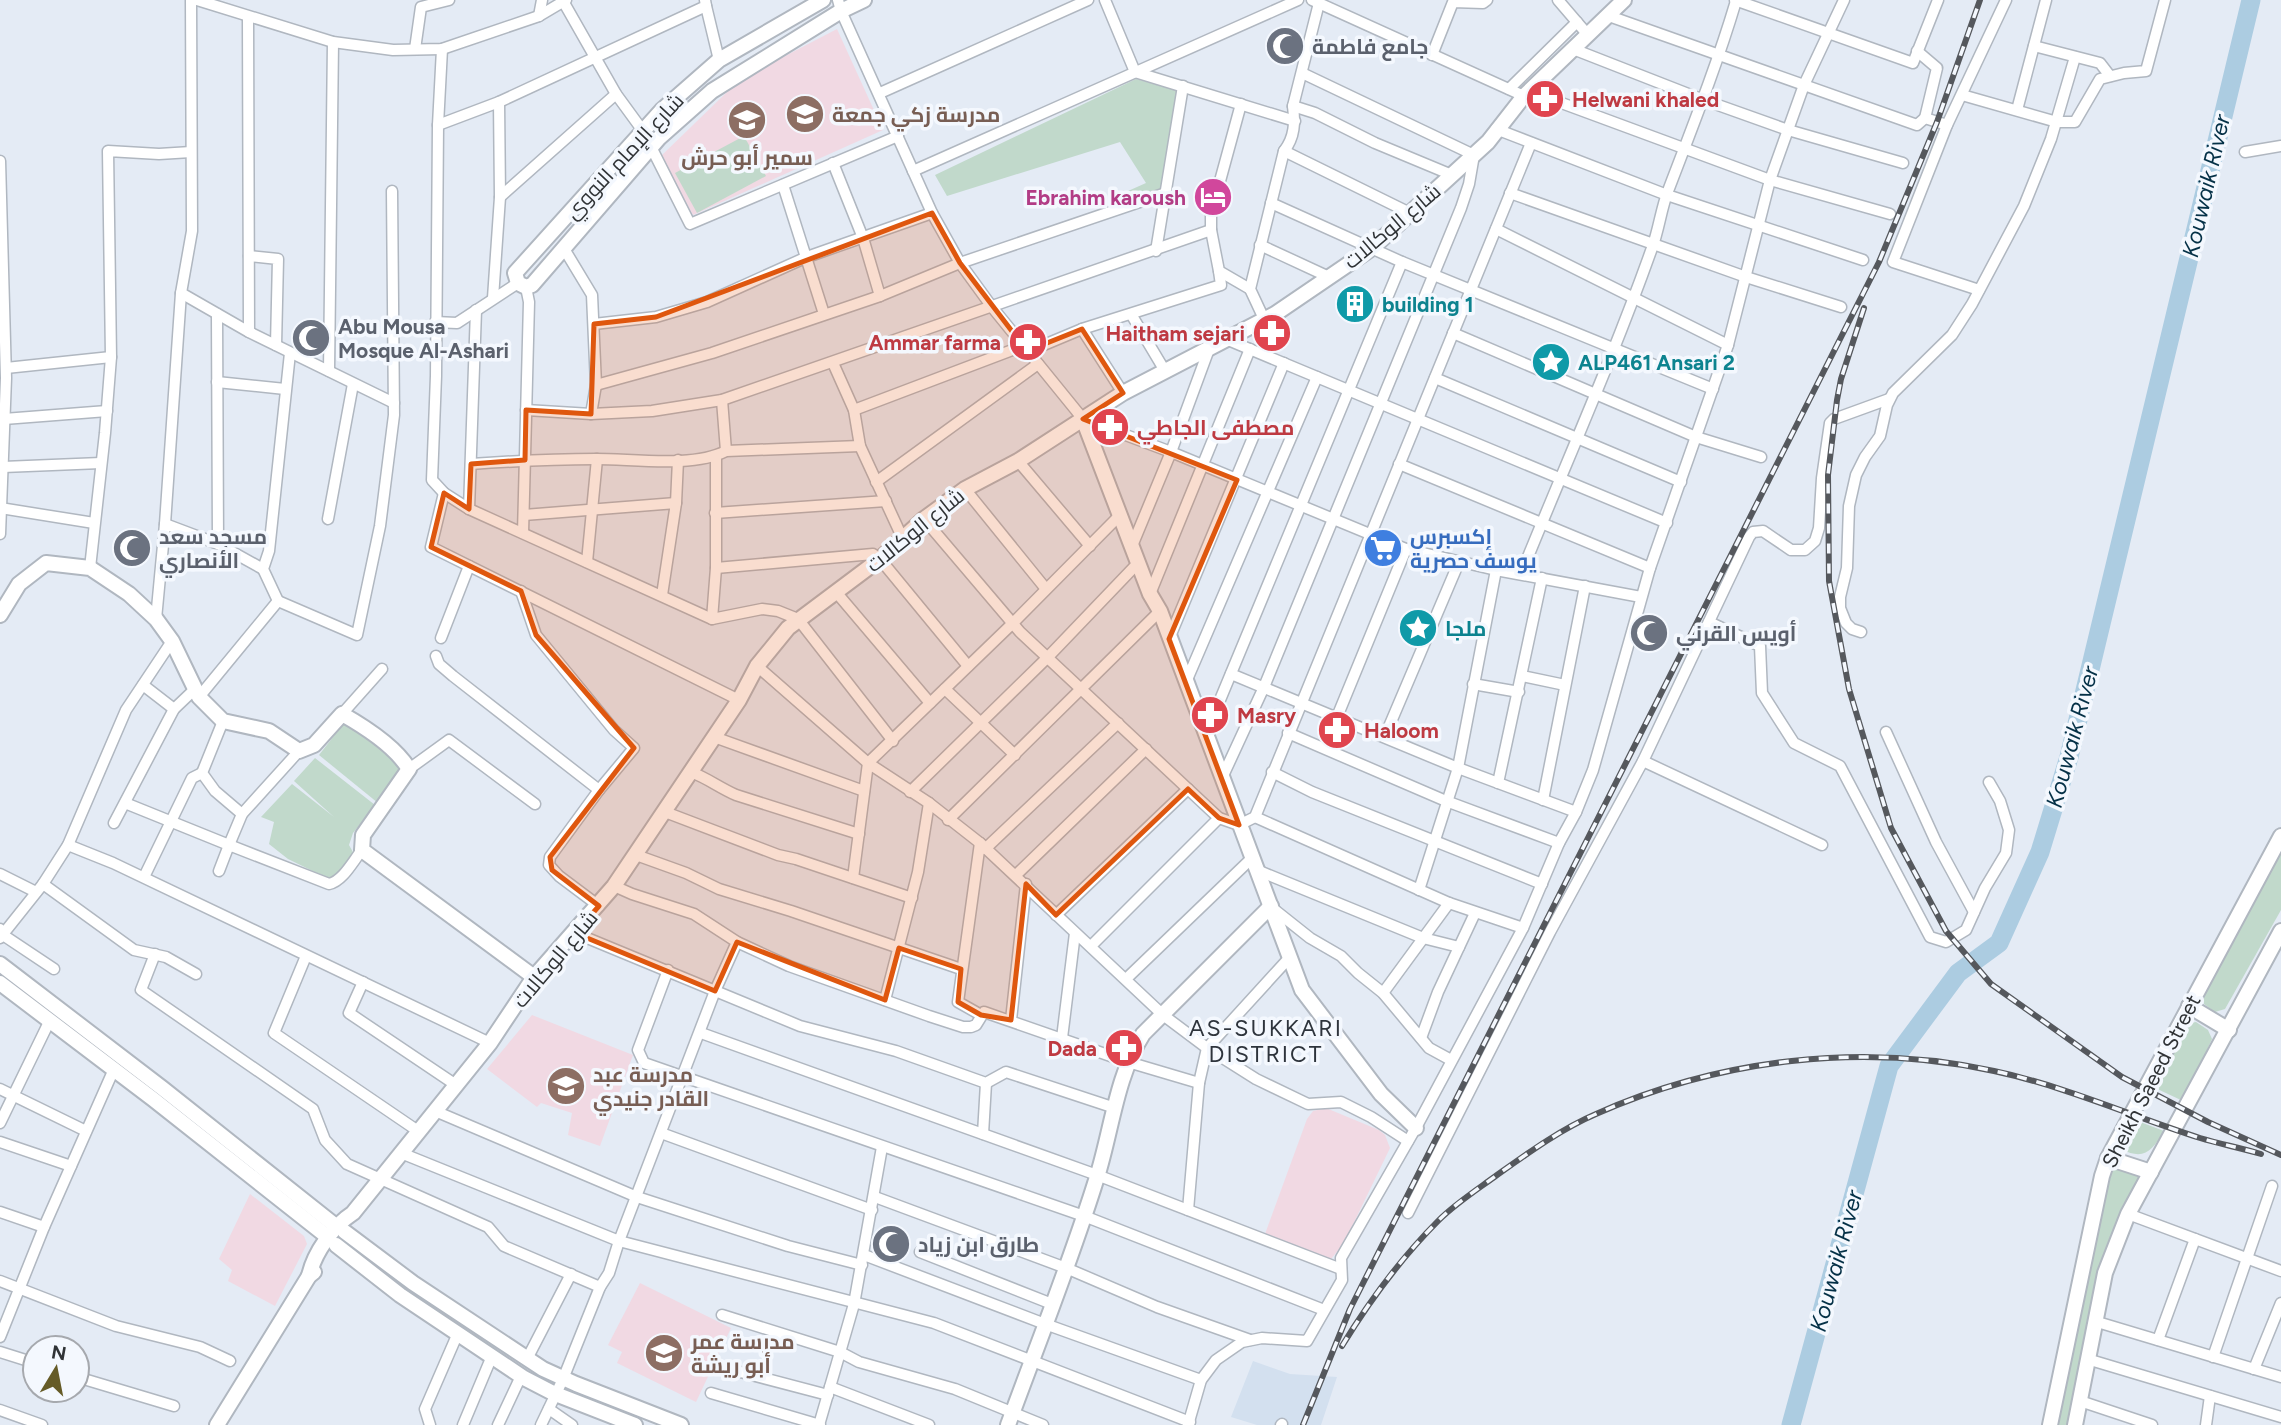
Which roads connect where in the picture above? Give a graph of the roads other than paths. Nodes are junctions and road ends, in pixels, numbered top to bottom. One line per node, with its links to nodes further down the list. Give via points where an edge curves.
1 (191, 0): 70 (street)
2 (197, 0): 22 (street)
3 (449, 0): 32 (street, via 421,7)
4 (542, 0): 24 (street)
5 (823, 0): 40 (street, شارع الإمام النووي)
6 (864, 0): 23 (street)
7 (1088, 0): 47 (street)
8 (1105, 0): 41 (street)
9 (1298, 0): 41 (street)
10 (1487, 0): 36 (street, via 1453,2)
11 (1558, 0): 27 (street)
12 (1624, 0): 25 (street, شارع الوكالات)
13 (1736, 0): 28 (street); 37 (street)
14 (1844, 0): 28 (street)
15 (1938, 0): 35 (street)
16 (2006, 0): 50 (street)
17 (2046, 0): 31 (street)
18 (2165, 0): 43 (street, via 2146,71)
19 (564, 1): 24 (street); 38 (street)
20 (1315, 1): 36 (street); 42 (street)
21 (705, 3): 38 (street); 40 (street)
22 (220, 4): 26 (street)
23 (840, 5): 47 (street); 66 (street, via 712,92)
24 (539, 16): 33 (street)
25 (1609, 16): 29 (street, شارع الوكالات); 37 (street)
26 (248, 18): 30 (street); 98 (street)
27 (1577, 22): 29 (street); 46 (street)
28 (1829, 34): 35 (street, via 1913,63); 44 (street)
29 (1588, 35): 34 (street, شارع الوكالات)
30 (333, 42): 32 (street); 140 (street)
31 (2034, 46): 39 (street); 55 (street)
32 (415, 49): 33 (street)
33 (442, 49): 59 (street)
34 (1573, 49): 48 (street, شارع الوكالات); 51 (street)
35 (1917, 51): 56 (street, via 1937,68)
36 (1432, 55): 46 (street)
37 (1720, 55): 44 (street); 51 (street)
38 (594, 57): 49 (street); 52 (street)
39 (2075, 57): 43 (street, via 2100,63); 58 (street)
40 (719, 60): 63 (street, شارع الإمام النووي)
41 (1135, 72): 45 (street); 76 (street)
42 (1302, 74): 54 (street); 72 (street)
43 (2110, 76): 58 (street, via 2100,79 2075,122)
44 (1804, 85): 56 (street, via 1917,125); 62 (street)
45 (1183, 86): 53 (street); 82 (street)
46 (1509, 89): 48 (street)
47 (880, 93): 64 (street)
48 (1527, 93): 61 (street, شارع الوكالات); 68 (street)
49 (616, 94): 63 (street); 84 (street)
50 (1962, 95): 55 (street); 60 (street)
51 (1701, 99): 62 (street); 68 (street)
52 (499, 102): 59 (street); 84 (street)
53 (1241, 104): 57 (street); 91 (street)
54 (1293, 106): 57 (street); 77 (street)
55 (2017, 110): 58 (street)
56 (1925, 118): 60 (street)
57 (1295, 121): 69 (street, via 1292,141)
58 (2057, 122): 110 (street, via 2024,206)
59 (438, 125): 122 (street)
60 (1947, 125): 110 (street, via 1893,262)
61 (1496, 129): 65 (street); 72 (street, شارع الوكالات)
62 (1788, 130): 75 (street); 78 (street)
63 (643, 131): 66 (street); 107 (street, شارع الإمام النووي, via 515,273)
64 (898, 136): 74 (street); 76 (street)
65 (1531, 143): 81 (street); 83 (street)
66 (652, 146): 79 (street, via 690,224); 95 (street)
67 (2281, 146): 71 (street)
68 (1685, 148): 78 (street); 83 (street)
69 (1284, 151): 85 (street); 87 (street)
70 (191, 152): 111 (street, via 192,231); 135 (street, via 108,151)
71 (2245, 152)
72 (1474, 155): 77 (street, شارع الوكالات); 104 (street, via 1469,184)
73 (0, 161): 139 (street)
74 (834, 163): 79 (street); 92 (street)
75 (1903, 163)
76 (914, 171): 86 (street)
77 (1452, 175): 87 (street, شارع الوكالات)
78 (1770, 180): 88 (street); 89 (street)
79 (783, 185): 99 (street)
80 (392, 191): 154 (street)
81 (1510, 193): 90 (street); 93 (street)
82 (1166, 194): 97 (street); 102 (street)
83 (1667, 195): 89 (street); 93 (street)
84 (500, 197): 113 (street)
85 (1270, 203): 94 (street); 96 (street)
86 (932, 213): 92 (street); 102 (street)
87 (1410, 213): 96 (street, شارع الوكالات)
88 (1889, 214)
89 (1758, 225): 100 (street); 106 (street)
90 (1496, 229): 109 (street); 114 (street)
91 (1211, 230): 97 (street); 103 (street)
92 (863, 238): 99 (street); 112 (street)
93 (1653, 244): 106 (street); 114 (street)
94 (1261, 245): 105 (street); 108 (street)
95 (563, 247): 107 (street, via 532,285); 123 (street, via 592,295)
96 (1372, 248): 101 (street); 105 (street, شارع الوكالات)
97 (1156, 251): 115 (street)
98 (249, 256): 125 (street); 128 (street, via 278,259)
99 (807, 257): 119 (street); 123 (street, via 708,302 656,317)
100 (1863, 260)
101 (1402, 262): 104 (street); 148 (street)
102 (960, 263): 112 (street); 115 (street)
103 (1219, 271): 108 (street); 120 (street, via 1221,285)
104 (1433, 274): 109 (street); 155 (street)
105 (1329, 277): 121 (street, شارع الوكالات)
106 (1746, 277): 116 (street); 129 (street)
107 (522, 285): 113 (street); 156 (street, via 529,302)
108 (1250, 289): 121 (street)
109 (1471, 290): 126 (street); 133 (street)
110 (1979, 290): 152 (street, via 1952,335)
111 (181, 293): 118 (street); 202 (street)
112 (880, 296): 119 (street)
113 (493, 298): 117 (street)
114 (1633, 298): 129 (street); 133 (street)
115 (992, 307): 130 (street); 136 (street)
116 (1841, 307)
117 (476, 310): 122 (street, via 457,323); 176 (street)
118 (217, 314): 125 (street); 144 (street)
119 (824, 314): 146 (street, via 712,353)
120 (1131, 314): 124 (street); 141 (street)
121 (1264, 319): 127 (street, شارع الوكالات)
122 (435, 322): 185 (street, via 431,468 432,480)
123 (594, 324): 146 (street)
124 (1082, 329): 130 (street); 150 (street)
125 (249, 332): 128 (street)
126 (1453, 332): 143 (street); 151 (street)
127 (1228, 340): 131 (street, شارع الوكالات); 132 (street)
128 (276, 345): 134 (street)
129 (1728, 345): 149 (street)
130 (1025, 349): 138 (street); 157 (street)
131 (1209, 349): 141 (street, شارع الوكالات); 168 (street)
132 (1250, 349): 137 (street); 178 (street)
133 (1614, 349): 149 (street); 151 (street)
134 (290, 353): 140 (street); 147 (street)
135 (110, 357): 139 (street); 158 (street)
136 (833, 363): 153 (street); 157 (street)
137 (1284, 363): 142 (street); 181 (street)
138 (1038, 364): 161 (street); 182 (street)
139 (6, 368): 160 (street)
140 (329, 371): 145 (street)
141 (1165, 371): 150 (street, شارع الوكالات)
142 (1317, 376): 148 (street); 186 (street)
143 (1434, 378): 162 (street); 165 (street)
144 (218, 382): 147 (street); 207 (street)
145 (353, 384): 154 (street); 196 (street)
146 (596, 384): 159 (street)
147 (285, 389): 219 (street, via 269,551)
148 (1347, 389): 155 (street); 189 (street)
149 (1713, 389): 163 (street)
150 (1123, 393): 161 (street, شارع الوكالات)
151 (1595, 394): 163 (street); 165 (street)
152 (1889, 399): 236 (street, via 1830,424 1819,528 1811,546 1798,551 1763,531 1753,532); 238 (street, via 1880,436 1860,465 1849,506 1840,608 1846,623)
153 (722, 400): 159 (street); 167 (street)
154 (394, 403): 230 (street, via 380,526 358,635)
155 (1381, 403): 162 (street); 198 (street)
156 (526, 410): 159 (street); 172 (street)
157 (854, 410): 166 (street)
158 (107, 411): 160 (street); 175 (street)
159 (591, 414)
160 (4, 419): 164 (street)
161 (1083, 419): 168 (street); 174 (street, شارع الوكالات); 195 (street)
162 (1418, 419): 177 (street); 180 (street)
163 (1696, 437): 170 (street); 183 (street)
164 (2, 438): 179 (street)
165 (1577, 438): 180 (street); 183 (street)
166 (860, 446): 167 (street); 182 (street)
167 (726, 451): 169 (street)
168 (1171, 452): 178 (street); 209 (street)
169 (716, 457): 173 (street); 193 (street)
170 (1761, 457)
171 (597, 459): 172 (street); 173 (street); 192 (street)
172 (525, 460): 176 (street); 194 (street)
173 (678, 460): 188 (street)
174 (1018, 461): 184 (street, شارع الوكالات); 208 (street)
175 (101, 463): 179 (street); 200 (street)
176 (471, 464): 191 (street)
177 (1399, 464): 199 (street); 205 (street)
178 (1204, 466): 181 (street); 227 (street)
179 (3, 467): 190 (street)
180 (1560, 478): 199 (street); 201 (street)
181 (1237, 480): 186 (street); 240 (street)
182 (877, 482): 187 (street)
183 (1681, 482): 201 (street)
184 (965, 489): 197 (street, شارع الوكالات); 224 (street)
185 (444, 493): 191 (street); 215 (street, via 431,547)
186 (1268, 493): 189 (street); 249 (street)
187 (886, 500): 193 (street); 206 (street)
188 (676, 503): 192 (street); 228 (street)
189 (1302, 507): 198 (street); 247 (street)
190 (0, 508): 200 (street); 204 (street)
191 (470, 509): 203 (street)
192 (592, 509): 194 (street); 212 (street)
193 (715, 513): 217 (street)
194 (524, 515): 203 (street)
195 (1120, 515): 208 (street); 209 (street)
196 (328, 519)
197 (924, 519): 206 (street, شارع الوكالات); 237 (street)
198 (1333, 520): 205 (street); 253 (street)
199 (1542, 522): 218 (street); 221 (street)
200 (94, 523): 216 (street)
201 (1667, 523): 218 (street)
202 (165, 524): 207 (street); 233 (street)
203 (523, 533): 212 (street)
204 (0, 534)
205 (1370, 536): 210 (street); 259 (street)
206 (902, 537): 211 (street, شارع الوكالات)
207 (218, 544): 219 (street)
208 (1090, 546): 224 (street)
209 (1132, 546): 214 (street)
210 (1406, 549): 213 (street); 263 (street)
211 (880, 559): 217 (street, via 873,554); 226 (street, شارع الوكالات); 245 (street)
212 (587, 562): 228 (street)
213 (1459, 562): 220 (street); 270 (street)
214 (1138, 564): 227 (street); 243 (street)
215 (470, 566): 225 (street); 239 (street)
216 (90, 568): 232 (street, via 47,564 19,584); 233 (street)
217 (716, 568): 234 (street)
218 (1650, 568): 229 (street)
219 (263, 569): 230 (street)
220 (1496, 570): 221 (street); 250 (street)
221 (1521, 574): 222 (street)
222 (1542, 578): 223 (street); 248 (street)
223 (1585, 586): 229 (street); 252 (street)
224 (1046, 589): 237 (street)
225 (521, 592): 258 (street); 287 (street, via 536,635 634,748)
226 (836, 592): 235 (street, شارع الوكالات); 260 (street)
227 (1150, 594): 231 (street)
228 (662, 595): 234 (street)
229 (1641, 597): 296 (street, via 1593,770)
230 (278, 601): 257 (street)
231 (1160, 611): 240 (street); 255 (street)
232 (0, 615)
233 (156, 619): 241 (street)
234 (712, 619): 235 (street, via 762,609)
235 (798, 619): 244 (street, شارع الوكالات); 272 (street)
236 (1709, 622): 276 (street); 329 (street, via 1760,646 1762,693 1794,743 1840,766 1930,937 1946,942 1966,930)
237 (1013, 624): 243 (street); 245 (street)
238 (1861, 632)
239 (441, 638)
240 (1169, 639): 249 (street)
241 (172, 641): 251 (street); 257 (street)
242 (436, 656): 287 (street, via 453,676)
243 (1048, 657): 255 (street); 265 (street)
244 (757, 666): 258 (street, شارع الوكالات); 277 (street)
245 (968, 666): 254 (street)
246 (382, 669): 262 (street)
247 (1231, 674): 253 (street); 269 (street)
248 (1522, 676): 252 (street); 256 (street)
249 (1186, 682): 269 (street)
250 (1473, 684): 256 (street); 278 (street)
251 (143, 685): 261 (street); 308 (street, via 126,710)
252 (1565, 685): 290 (street)
253 (1264, 687): 259 (street); 283 (street)
254 (945, 689): 260 (street); 265 (street)
255 (1082, 690): 266 (street); 275 (street)
256 (1519, 692): 285 (street)
257 (197, 693): 261 (street); 264 (street)
258 (739, 700): 271 (street, شارع الوكالات)
259 (1300, 702): 263 (street); 268 (street)
260 (930, 703): 272 (street)
261 (174, 709): 292 (street)
262 (342, 714): 274 (street, via 314,745); 279 (street)
263 (1337, 717): 270 (street)
264 (223, 721): 274 (street, via 269,731); 282 (street)
265 (981, 723): 275 (street); 289 (street)
266 (1118, 723): 273 (street); 311 (street)
267 (1886, 732): 329 (street)
268 (1288, 733): 281 (street); 291 (street)
269 (1205, 736): 283 (street)
270 (1385, 736): 278 (street)
271 (714, 737): 280 (street, شارع الوكالات); 288 (street)
272 (893, 741): 277 (street)
273 (1146, 749): 286 (street); 317 (street)
274 (299, 751): 297 (street)
275 (1015, 755): 300 (street)
276 (1643, 761): 310 (street); 400 (street, via 1549,932)
277 (868, 763): 288 (street); 289 (street)
278 (1458, 768): 285 (street); 291 (street)
279 (409, 769): 294 (street, via 449,740); 312 (street, via 363,835)
280 (691, 772): 295 (street, شارع الوكالات); 304 (street, via 736,795)
281 (1272, 772): 298 (street); 306 (street)
282 (202, 773): 297 (street); 301 (street, via 192,778)
283 (1222, 779): 303 (street)
284 (1989, 782): 329 (street, via 2009,830 2007,853)
285 (1499, 783): 290 (street)
286 (1188, 789): 299 (street); 331 (street)
287 (599, 790): 327 (street, via 549,864 559,877)
288 (864, 791): 304 (street)
289 (910, 792): 293 (street)
290 (1543, 800): 296 (street)
291 (1446, 801): 306 (street); 307 (street)
292 (125, 803): 301 (street); 302 (street)
293 (929, 803): 300 (street); 325 (street)
294 (535, 804)
295 (665, 812): 313 (street, شارع الوكالات); 319 (street)
296 (1576, 812): 307 (street)
297 (242, 814): 309 (street)
298 (1255, 817): 303 (street); 324 (street)
299 (1219, 818): 303 (street); 339 (street)
300 (948, 820): 311 (street)
301 (169, 822): 309 (street); 318 (street)
302 (114, 823)
303 (1239, 825): 314 (street)
304 (859, 834): 319 (street)
305 (2281, 835): 357 (street, Sheikh Saeed Street)
306 (1435, 841): 321 (street); 324 (street)
307 (1559, 843): 321 (street)
308 (68, 845): 318 (street); 323 (street)
309 (229, 845): 312 (street, via 329,884 335,883); 315 (street)
310 (1822, 845)
311 (983, 846): 317 (street); 347 (street)
312 (362, 850): 350 (street)
313 (636, 855): 322 (street, شارع الوكالات); 341 (street)
314 (1255, 864): 328 (street); 337 (street); 351 (street)
315 (219, 871)
316 (0, 874): 323 (street)
317 (1016, 875): 320 (street)
318 (144, 877): 343 (street)
319 (853, 878): 325 (street)
320 (1026, 884): 331 (street); 361 (street)
321 (1542, 884): 332 (street)
322 (614, 886): 327 (street, شارع الوكالات); 338 (street, via 694,914)
323 (40, 888): 336 (street); 342 (street, via 134,950)
324 (1419, 890): 326 (street)
325 (912, 898): 341 (street)
326 (1449, 903): 330 (street); 337 (street)
327 (599, 906): 334 (street, شارع الوكالات)
328 (1271, 906): 344 (street); 355 (street); 359 (street)
329 (1974, 912)
330 (1475, 913): 332 (street); 340 (street)
331 (1056, 915): 335 (street)
332 (1523, 928): 368 (street)
333 (2281, 932): 362 (street, Sheikh Saeed Street)
334 (575, 933): 348 (street); 350 (street, شارع الوكالات)
335 (1075, 933): 339 (street); 364 (street)
336 (1, 934): 346 (street)
337 (1423, 938): 340 (street); 355 (street)
338 (737, 942): 354 (street); 356 (street)
339 (1091, 946): 351 (street)
340 (1459, 947): 365 (street)
341 (899, 948): 347 (street); 356 (street)
342 (155, 954): 349 (street); 393 (street, via 141,990 313,1109 334,1152 346,1164)
343 (306, 956): 352 (street); 382 (street, via 274,1033)
344 (1290, 957): 367 (street); 385 (street, via 1302,990)
345 (0, 964): 376 (street)
346 (54, 969)
347 (961, 969): 358 (street, via 958,1002)
348 (668, 970): 354 (street); 371 (street, via 638,1050 644,1063)
349 (197, 974)
350 (534, 977): 366 (street, شارع الوكالات)
351 (1127, 978): 359 (street)
352 (363, 982): 366 (street); 374 (street, via 349,1013)
353 (0, 983): 360 (street)
354 (715, 991): 363 (street); 372 (street, via 800,1027 896,1051)
355 (1383, 993): 365 (street)
356 (885, 1000): 358 (street, via 963,1027 976,1024)
357 (2189, 1006): 362 (street); 389 (street, Sheikh Saeed Street)
358 (981, 1015): 361 (street)
359 (1163, 1015): 367 (street); 369 (street, via 1143,1034)
360 (50, 1020): 370 (street); 377 (street)
361 (1011, 1020): 364 (street)
362 (2229, 1030): 391 (street, Sheikh Saeed Street)
363 (701, 1033): 371 (street); 384 (street)
364 (1062, 1038): 369 (street)
365 (1421, 1038): 368 (street)
366 (490, 1043): 374 (street, شارع الوكالات)
367 (1207, 1048): 373 (street); 385 (street, via 1308,1104 1341,1102)
368 (1451, 1060): 385 (street)
369 (1128, 1062): 373 (street); 378 (street)
370 (114, 1069): 376 (street); 381 (street)
371 (683, 1077): 383 (street); 387 (street)
372 (986, 1083): 378 (street, via 1006,1072); 384 (street)
373 (1199, 1083): 398 (street)
374 (456, 1085): 379 (street, شارع الوكالات)
375 (0, 1089): 377 (street)
376 (157, 1093): 404 (street)
377 (13, 1096): 380 (street); 381 (street)
378 (1115, 1108): 392 (street)
379 (435, 1111): 382 (street, شارع الوكالات); 395 (street)
380 (0, 1123)
381 (86, 1131): 390 (street)
382 (418, 1131): 388 (street, شارع الوكالات)
383 (661, 1133): 395 (street); 397 (street)
384 (983, 1134): 392 (street)
385 (1412, 1135): 411 (street, via 1341,1258)
386 (0, 1142): 390 (street)
387 (883, 1147): 396 (street); 402 (street)
388 (401, 1153): 393 (street, شارع الوكالات); 406 (street)
389 (2108, 1157): 391 (street); 467 (street, Sheikh Saeed Street)
390 (71, 1166): 403 (street)
391 (2151, 1172): 401 (street, Sheikh Saeed Street)
392 (1097, 1175): 398 (street); 402 (street)
393 (379, 1178): 404 (street, شارع الوكالات); 413 (street, via 488,1227 505,1246)
394 (2272, 1186): 408 (street)
395 (636, 1197): 406 (street); 409 (street, via 788,1246)
396 (875, 1198): 397 (street); 410 (street)
397 (872, 1210): 409 (street)
398 (1188, 1210): 411 (street)
399 (0, 1212): 403 (street)
400 (1408, 1213)
401 (2128, 1214): 405 (street); 422 (street, Sheikh Saeed Street, via 2105,1273)
402 (1084, 1216): 410 (street); 420 (street)
403 (44, 1227): 416 (street)
404 (337, 1236): 424 (street, via 400,1295); 433 (street); 456 (street, شارع الوكالات)
405 (2195, 1239): 408 (street); 427 (street)
406 (618, 1241): 415 (street); 418 (street)
407 (920, 1252): 419 (street)
408 (2248, 1259): 412 (street); 431 (street)
409 (863, 1260): 418 (street); 423 (street)
410 (1066, 1268): 419 (street); 426 (street)
411 (1342, 1269): 420 (street, via 1342,1280)
412 (2281, 1271)
413 (571, 1274): 415 (street); 433 (street)
414 (0, 1281): 416 (street)
415 (600, 1287): 441 (street)
416 (21, 1288): 425 (street); 436 (street, via 116,1326 200,1347)
417 (2281, 1303): 438 (street)
418 (854, 1304): 429 (street); 435 (street, via 934,1324)
419 (1052, 1304): 423 (street)
420 (1325, 1310): 426 (street, via 1307,1341)
421 (722, 1315): 429 (street)
422 (2094, 1321): 427 (street); 434 (street, Sheikh Saeed Street)
423 (1045, 1324): 435 (street); 442 (street)
424 (458, 1334): 430 (street); 457 (street, via 425,1409)
425 (0, 1337)
426 (1251, 1340): 442 (street, via 1216,1360)
427 (2158, 1340): 431 (street)
428 (0, 1352): 432 (street)
429 (840, 1352): 444 (street); 453 (street, via 859,1362 955,1389)
430 (492, 1356): 439 (street); 458 (street)
431 (2213, 1357): 438 (street)
432 (21, 1359)
433 (527, 1359): 441 (street)
434 (2087, 1359): 447 (street); 448 (street, Sheikh Saeed Street)
435 (1032, 1360): 453 (street); 454 (street)
436 (230, 1361)
437 (729, 1369): 444 (street)
438 (2254, 1369): 440 (street)
439 (521, 1376): 446 (street); 459 (street)
440 (2281, 1377)
441 (563, 1379): 446 (street); 463 (street)
442 (1201, 1380): 454 (street)
443 (91, 1381): 449 (street)
444 (829, 1391): 464 (street); 465 (street)
445 (711, 1393): 464 (street)
446 (556, 1394): 450 (street); 462 (street)
447 (2210, 1396): 452 (street); 470 (street)
448 (2080, 1401): 468 (street, Sheikh Saeed Street); 469 (street)
449 (174, 1406)
450 (549, 1409): 460 (street); 461 (street)
451 (0, 1410): 455 (street)
452 (2281, 1417)
453 (1011, 1418): 466 (street)
454 (1189, 1424)
455 (42, 1425)
456 (217, 1425)
457 (430, 1425)
458 (463, 1425)
459 (498, 1425)
460 (541, 1425)
461 (572, 1425)
462 (635, 1425)
463 (681, 1425)
464 (820, 1425)
465 (929, 1425)
466 (1043, 1425)
467 (2050, 1425)
468 (2076, 1425)
469 (2152, 1425)
470 (2206, 1425)

